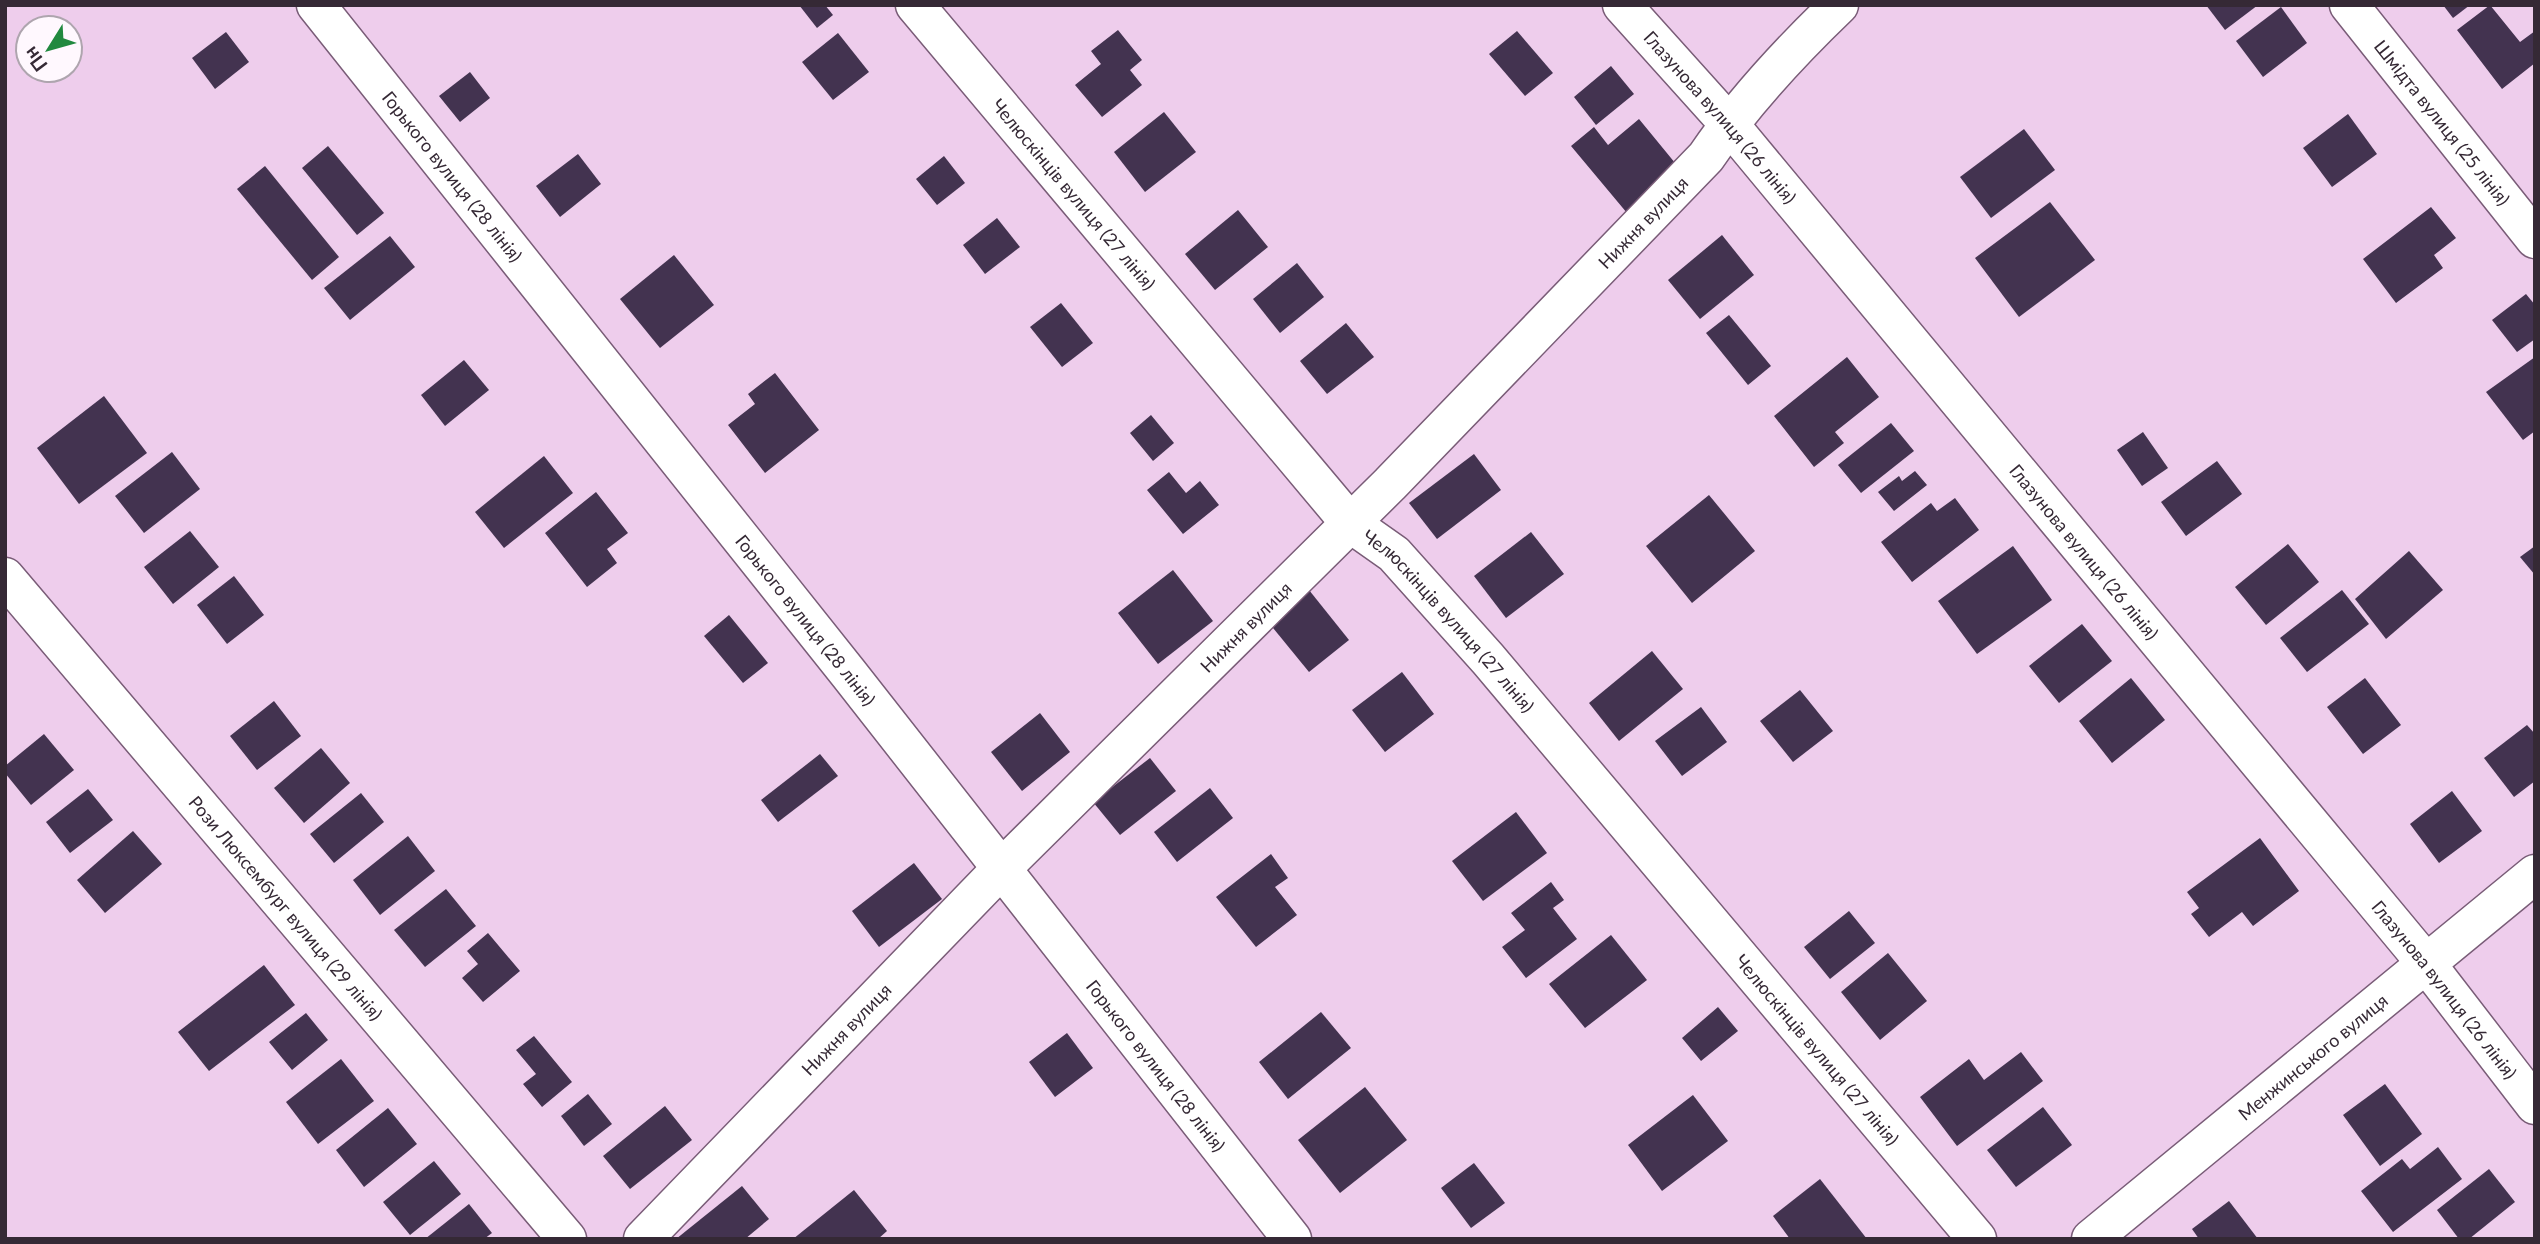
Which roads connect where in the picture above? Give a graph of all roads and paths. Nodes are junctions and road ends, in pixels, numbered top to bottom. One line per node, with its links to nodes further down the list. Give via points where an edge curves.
1 (316, 5): 10 (street, Горького вулиця (28 лiнiя))
2 (915, 5): 8 (street, Челюскінців вулиця (27 лiнiя))
3 (1622, 5): 6 (street, Глазунова вулиця (26 лiнiя))
4 (1839, 5): 6 (street, Нижня вулиця, via 1795,47)
5 (2349, 5): 7 (street, Шмідта вулиця (25 лiнiя))
6 (1729, 124): 8 (street, Нижня вулиця, via 1706,157); 12 (street, Глазунова вулиця (26 лiнiя))
7 (2535, 239)
8 (1350, 523): 10 (street, Нижня вулиця); 17 (street, Челюскінців вулиця (27 лiнiя), via 1394,554 1488,659)
9 (5, 577): 14 (street, Рози Люксембург вулиця (29 лiнiя))
10 (1001, 869): 15 (street, Нижня вулиця); 16 (street, Горького вулиця (28 лiнiя))
11 (2535, 874): 12 (street, Менжинського вулиця)
12 (2425, 962): 13 (street, Глазунова вулиця (26 лiнiя)); 18 (street, Менжинського вулиця)
13 (2535, 1105)
14 (567, 1239)
15 (643, 1239)
16 (1292, 1239)
17 (1977, 1239)
18 (2091, 1239)

